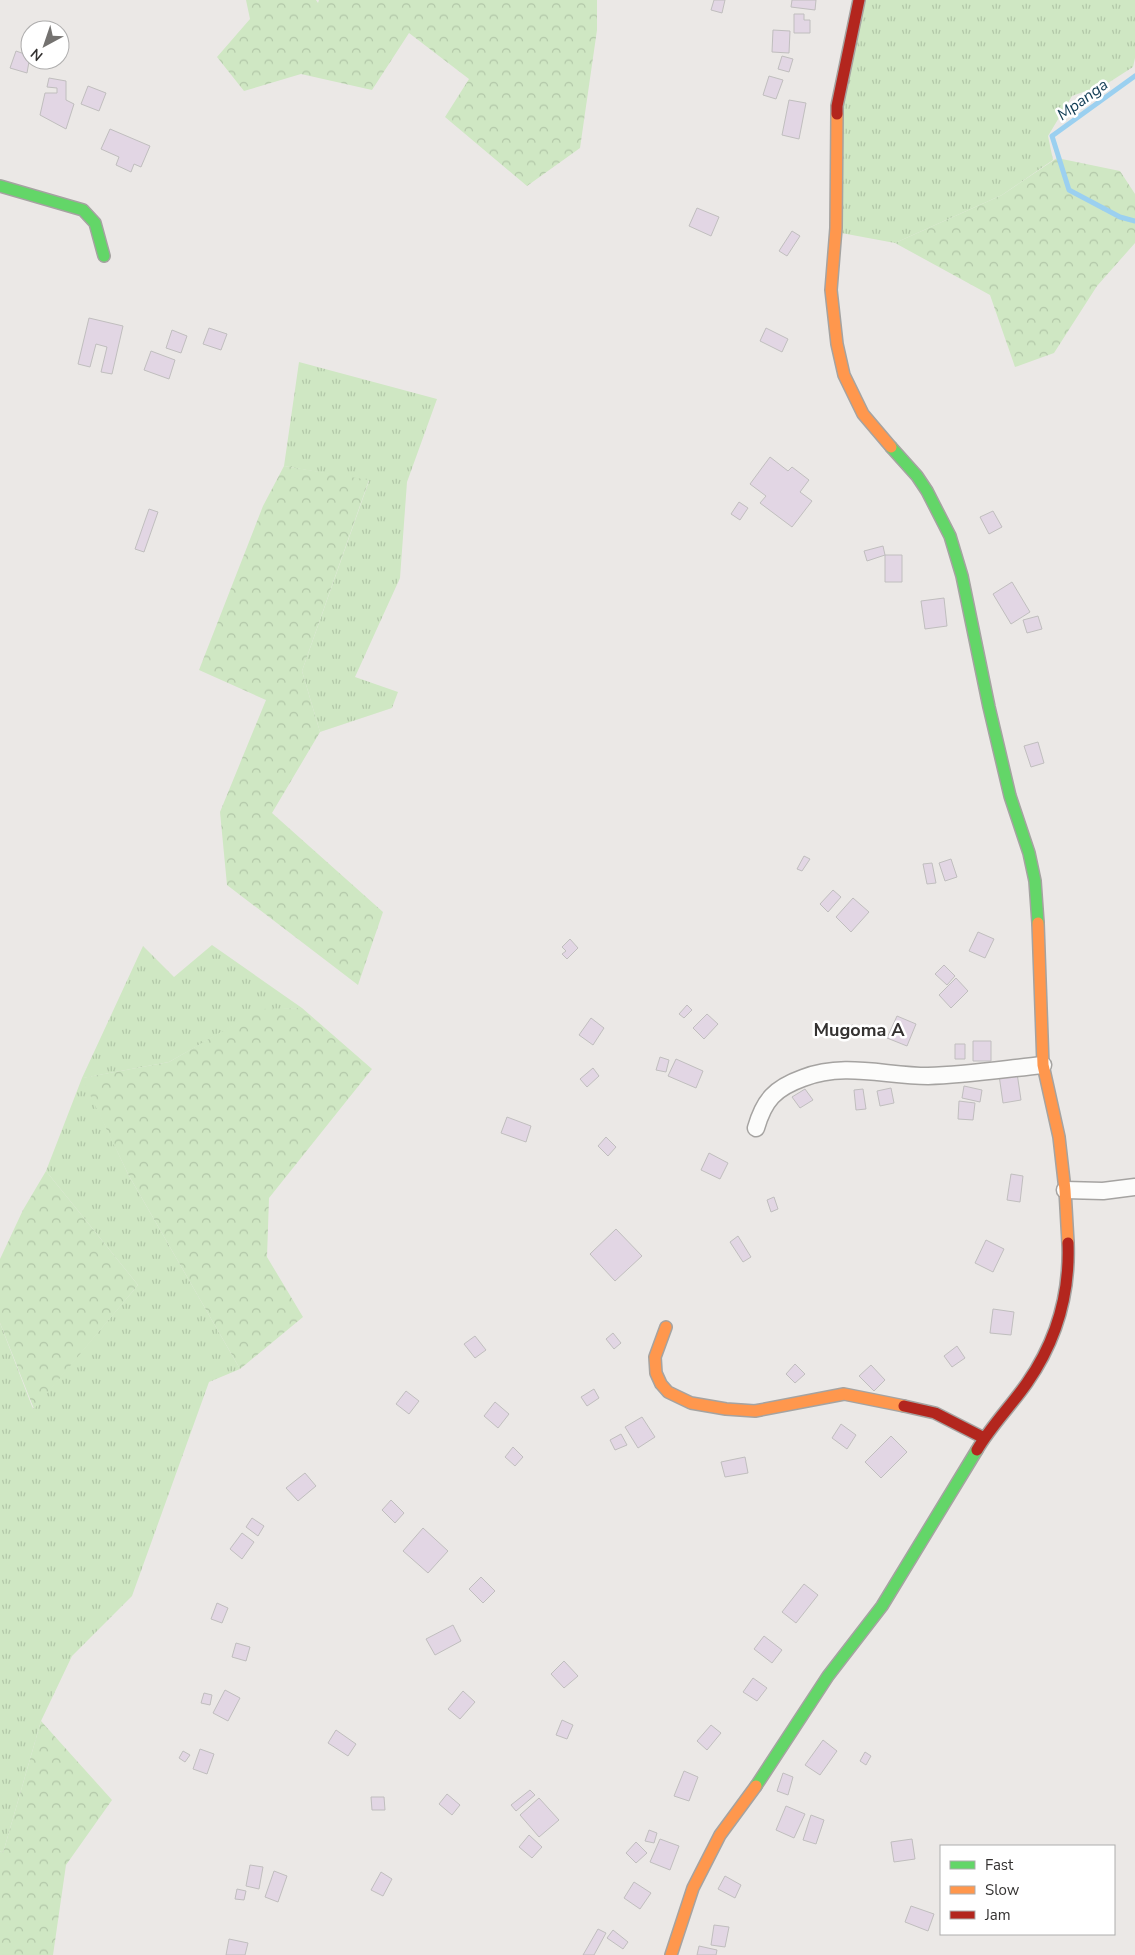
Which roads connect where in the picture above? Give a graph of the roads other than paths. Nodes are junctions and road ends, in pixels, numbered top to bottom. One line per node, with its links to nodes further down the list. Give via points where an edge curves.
1 (860, 0): 4 (street, via 837,106 836,228 831,290 837,344 844,376 863,414 927,491 950,536 962,576 1001,760 1035,881)
2 (0, 186): 3 (street, via 83,210 95,223)
3 (104, 256)
4 (1043, 1065): 5 (street, via 954,1075 906,1076 841,1069 815,1073 777,1090 761,1112); 7 (street, via 1059,1137)
5 (756, 1128)
6 (1135, 1187): 7 (street, via 1103,1191)
7 (1065, 1190): 9 (street, via 1069,1269 1062,1309 1050,1346 1027,1383)
8 (666, 1327): 9 (street, via 655,1357 656,1373 668,1392 691,1403 755,1411 844,1394 935,1413)
9 (984, 1438): 10 (street, via 882,1606 828,1676 720,1835 693,1888)
10 (671, 1955)

